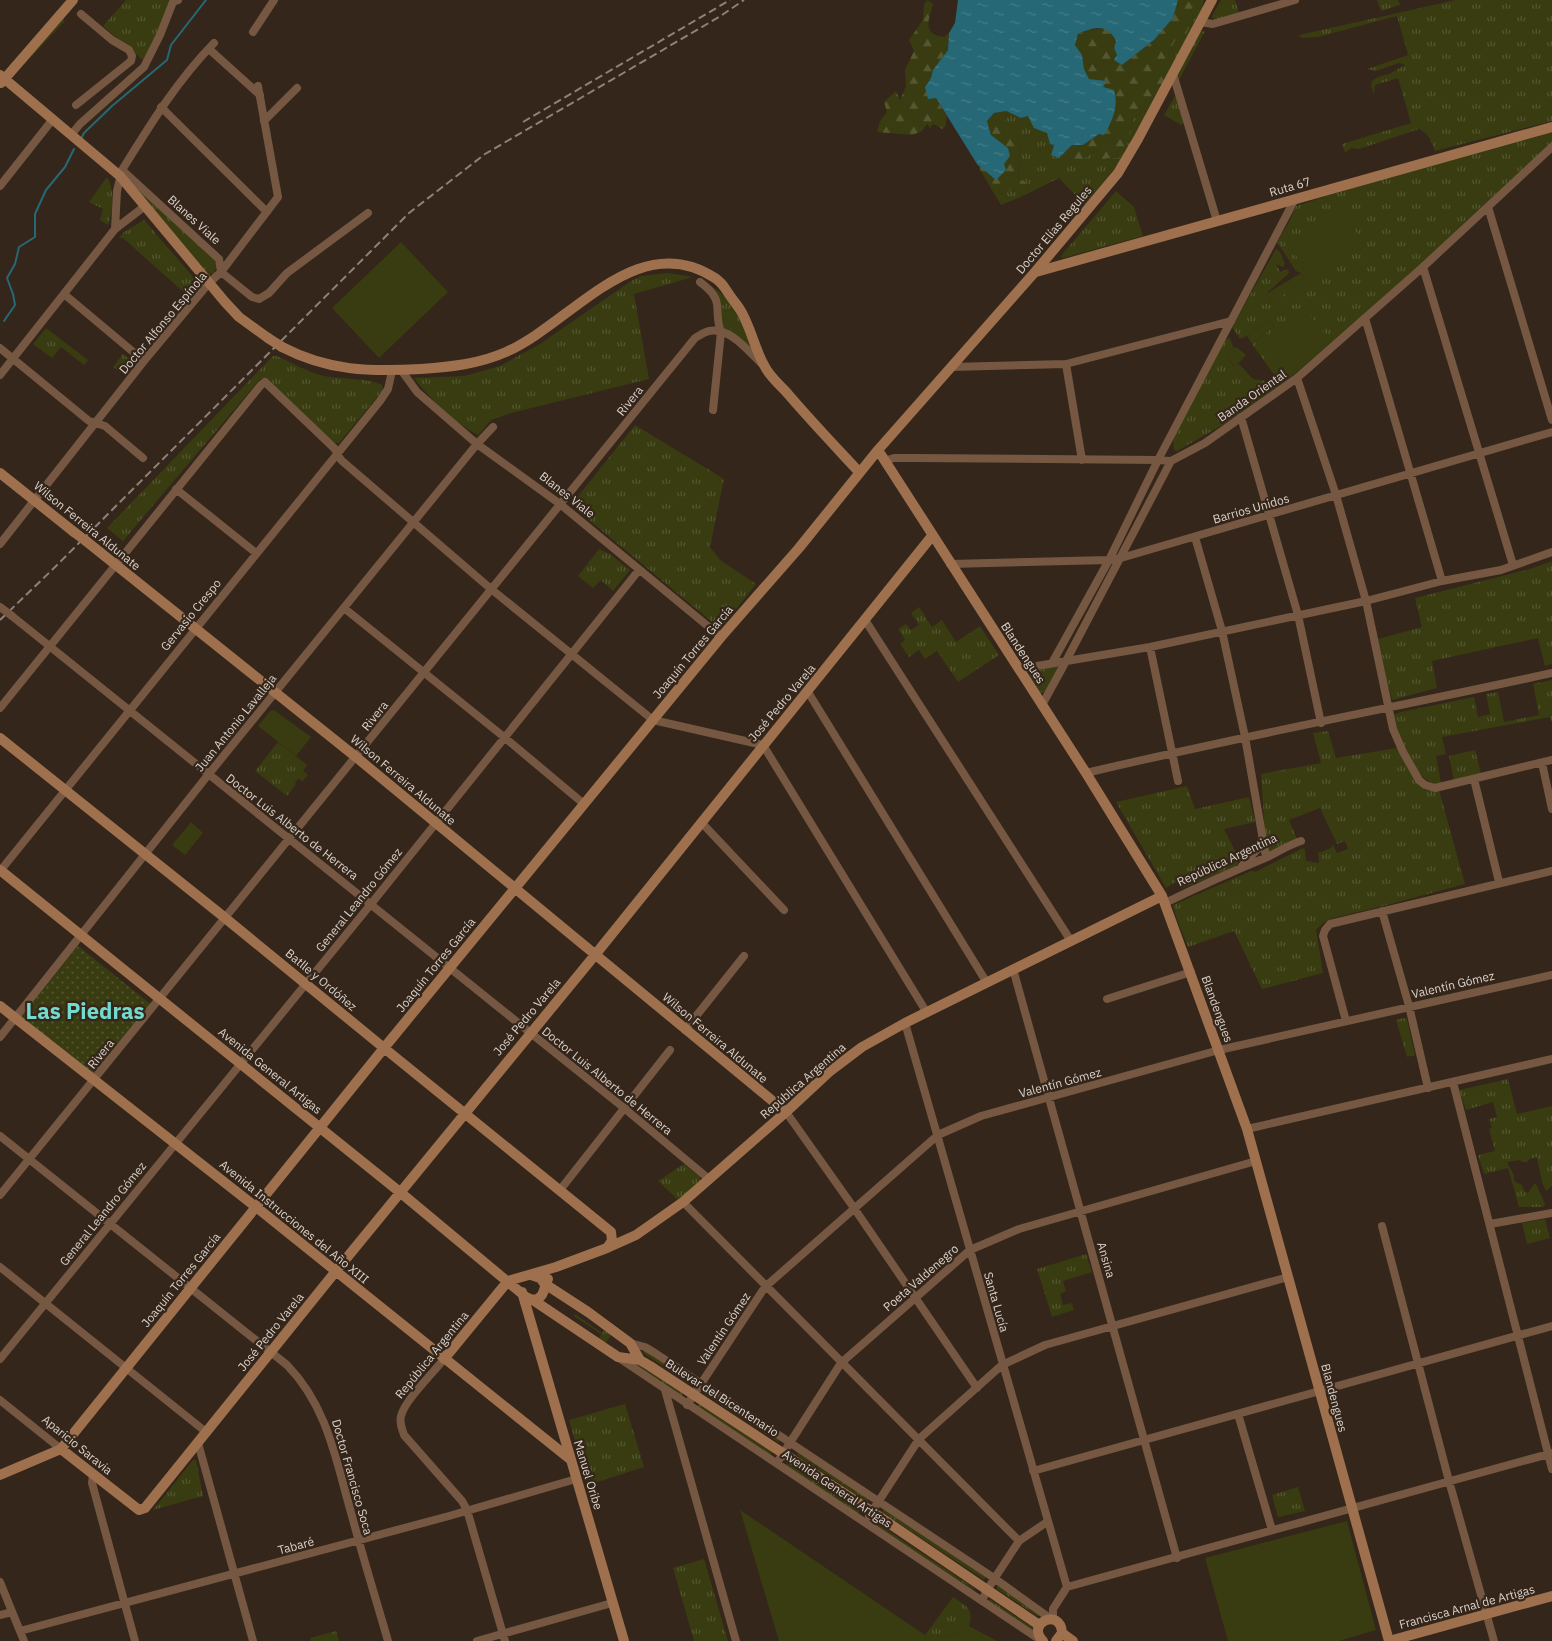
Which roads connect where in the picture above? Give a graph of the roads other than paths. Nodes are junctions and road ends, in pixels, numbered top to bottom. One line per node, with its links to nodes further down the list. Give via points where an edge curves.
1 (73, 0): 10 (street)
2 (274, 0): 8 (street)
3 (1212, 0): 7 (street, Doctor Elías Regules)
4 (1296, 0): 7 (street, via 1213,24)
5 (174, 1): 17 (street, via 144,67)
6 (81, 14): 12 (street, via 129,50 132,56 131,61)
7 (1200, 22): 9 (street, Doctor Elías Regules)
8 (253, 32)
9 (1173, 74): 26 (street); 30 (street, Doctor Elías Regules, via 1118,173)
10 (2, 79): 14 (street)
11 (297, 88): 15 (street)
12 (76, 105)
13 (160, 107): 15 (street, Doctor Alfonso Espínola, via 212,46 259,91); 19 (street); 24 (street)
14 (53, 119): 17 (street); 20 (street)
15 (264, 121): 24 (street, Doctor Alfonso Espínola, via 278,196)
16 (1552, 127): 21 (street, Ruta 67)
17 (71, 135): 19 (street)
18 (1552, 147): 23 (street, Banda Oriental)
19 (121, 173): 22 (street); 27 (street); 29 (street, Blanes Viale, via 219,259)
20 (0, 186)
21 (1295, 199): 26 (street, Ruta 67); 35 (street)
22 (145, 206): 27 (street); 32 (street)
23 (1488, 207): 28 (street, Banda Oriental); 48 (street)
24 (267, 212): 29 (street, Doctor Alfonso Espínola)
25 (368, 213): 29 (street, Blanes Viale, via 287,273 259,299)
26 (1217, 222): 30 (street, Ruta 67)
27 (115, 229): 33 (street)
28 (1423, 267): 34 (street, Banda Oriental); 54 (street)
29 (221, 272): 32 (street, Doctor Alfonso Espínola)
30 (1035, 272): 42 (street, Doctor Elías Regules)
31 (700, 282): 36 (street, via 718,301)
32 (209, 283): 39 (street, Doctor Alfonso Espínola); 43 (street, bridge, via 239,317 282,347 329,365)
33 (64, 294): 38 (street); 39 (street)
34 (1365, 318): 45 (street, Banda Oriental); 63 (street)
35 (1231, 321): 40 (street); 58 (street)
36 (721, 332): 41 (street, via 742,344); 46 (street); 67 (street, Rivera, via 712,330 695,338)
37 (0, 348): 38 (street)
38 (13, 358): 44 (street); 49 (street, via 89,421)
39 (144, 361): 49 (street, Doctor Alfonso Espínola)
40 (1066, 364): 42 (street); 57 (street)
41 (764, 366): 43 (street, via 742,313 726,287 704,271 683,264 666,263 626,273 532,338 506,352 463,365); 61 (street)
42 (951, 367): 53 (street, Doctor Elías Regules)
43 (396, 371): 52 (street, Blanes Viale); 55 (street, Gervasio Crespo, via 384,395)
44 (0, 375)
45 (1297, 378): 47 (street, Banda Oriental); 65 (street)
46 (713, 410)
47 (1241, 416): 60 (street, Banda Oriental, via 1205,443); 68 (street)
48 (1552, 420)
49 (96, 423): 56 (street, via 105,426); 66 (street, Doctor Alfonso Espínola)
50 (493, 427): 52 (street, Juan Antonio Lavalleja)
51 (1552, 432): 54 (street, Barrios Unidos)
52 (477, 444): 67 (street, Blanes Viale); 69 (street, Juan Antonio Lavalleja)
53 (878, 450): 59 (street, Blandengues); 61 (street, Joaquín Torres García)
54 (1480, 452): 63 (street, Barrios Unidos); 79 (street)
55 (337, 454): 64 (street, via 265,382); 69 (street); 74 (street, Gervasio Crespo)
56 (143, 458)
57 (1082, 460): 58 (street); 59 (street, via 894,458)
58 (1158, 460): 60 (street); 76 (street)
59 (884, 461): 70 (street, Blandengues)
60 (1171, 462): 75 (street)
61 (859, 472): 90 (street, Joaquín Torres García, via 799,548)
62 (0, 473): 66 (street, Wilson Ferreira Aldunate)
63 (1411, 473): 65 (street, Barrios Unidos); 81 (street)
64 (176, 489): 74 (street); 77 (street)
65 (1336, 495): 68 (street, Barrios Unidos); 83 (street)
66 (35, 500): 72 (street, Doctor Alfonso Espínola); 77 (street, Wilson Ferreira Aldunate, bridge)
67 (560, 504): 80 (street, Blanes Viale); 82 (street, Rivera)
68 (1270, 515): 71 (street, Barrios Unidos); 86 (street)
69 (413, 523): 82 (street); 85 (street, Juan Antonio Lavalleja)
70 (932, 536): 78 (street, Blandengues); 87 (street, José Pedro Varela)
71 (1195, 537): 75 (street, Barrios Unidos); 89 (street)
72 (0, 544)
73 (1552, 552): 79 (street)
74 (256, 553): 88 (street, Gervasio Crespo)
75 (1121, 558): 76 (street, Barrios Unidos); 94 (street)
76 (1109, 560): 78 (street, Barrios Unidos); 95 (street)
77 (115, 564): 88 (street, Wilson Ferreira Aldunate); 91 (street)
78 (950, 564): 96 (street, Blandengues)
79 (1513, 565): 81 (street)
80 (639, 570): 90 (street, Blanes Viale); 93 (street, General Leandro Gómez)
81 (1442, 581): 83 (street)
82 (491, 589): 93 (street); 97 (street, Rivera)
83 (1366, 600): 86 (street); 103 (street)
84 (0, 607): 91 (street, Doctor Luis Alberto de Herrera, bridge)
85 (344, 608): 97 (street); 99 (street, Juan Antonio Lavalleja)
86 (1298, 615): 89 (street); 106 (street)
87 (865, 620): 100 (street, José Pedro Varela); 140 (street)
88 (195, 628): 99 (street, Wilson Ferreira Aldunate); 104 (street, Gervasio Crespo)
89 (1222, 632): 92 (street); 108 (street)
90 (721, 637): 105 (street, Joaquín Torres García)
91 (50, 646): 102 (street); 104 (street, Doctor Luis Alberto de Herrera)
92 (1150, 647): 94 (street); 111 (street)
93 (572, 653): 105 (street); 107 (street, General Leandro Gómez)
94 (1066, 662): 95 (street); 101 (street)
95 (1052, 663): 96 (street)
96 (1019, 669): 101 (street, Blandengues)
97 (424, 672): 107 (street); 112 (street, Rivera)
98 (1552, 672): 103 (street)
99 (276, 692): 112 (street, Wilson Ferreira Aldunate); 116 (street, Juan Antonio Lavalleja)
100 (808, 692): 110 (street, José Pedro Varela); 148 (street)
101 (1042, 705): 115 (street, Blandengues)
102 (0, 708)
103 (1388, 708): 106 (street); 117 (street, via 1403,752 1425,785 1435,788)
104 (129, 710): 116 (street, Doctor Luis Alberto de Herrera); 119 (street, Gervasio Crespo)
105 (653, 720): 110 (street); 120 (street, Joaquín Torres García)
106 (1321, 723): 108 (street)
107 (504, 737): 120 (street); 123 (street, General Leandro Gómez)
108 (1245, 737): 111 (street); 126 (street)
109 (0, 738): 119 (street, Batlle y Ordóñez)
110 (763, 745): 122 (street, José Pedro Varela); 153 (street)
111 (1172, 752): 115 (street); 118 (street)
112 (356, 757): 123 (street, Wilson Ferreira Aldunate); 124 (street, Rivera)
113 (1552, 760): 114 (street)
114 (1542, 763): 117 (street); 121 (street)
115 (1086, 773): 134 (street, Blandengues)
116 (208, 775): 124 (street, Doctor Luis Alberto de Herrera); 127 (street, Juan Antonio Lavalleja)
117 (1474, 779): 132 (street)
118 (1178, 781)
119 (64, 790): 127 (street, Batlle y Ordóñez); 130 (street, Gervasio Crespo)
120 (584, 804): 133 (street, Joaquín Torres García)
121 (1552, 809)
122 (701, 822): 136 (street); 141 (street, José Pedro Varela)
123 (436, 824): 133 (street, Wilson Ferreira Aldunate); 135 (street, General Leandro Gómez)
124 (289, 839): 135 (street, Doctor Luis Alberto de Herrera); 138 (street, Rivera)
125 (1301, 842): 128 (street, República Argentina)
126 (1262, 843): 128 (street); 129 (street)
127 (145, 854): 138 (street, Batlle y Ordóñez); 139 (street, Juan Antonio Lavalleja)
128 (1266, 857): 129 (street, República Argentina)
129 (1242, 866): 134 (street, República Argentina)
130 (0, 871): 139 (street, Avenida General Artigas)
131 (1552, 871): 132 (street)
132 (1499, 882): 137 (street)
133 (515, 887): 141 (street, Wilson Ferreira Aldunate); 143 (street, Joaquín Torres García)
134 (1163, 899): 140 (street, República Argentina); 145 (street, Blandengues)
135 (371, 904): 143 (street, Doctor Luis Alberto de Herrera); 147 (street, General Leandro Gómez)
136 (784, 910)
137 (1382, 911): 152 (street); 155 (street, via 1330,924 1323,936)
138 (225, 918): 147 (street, Batlle y Ordóñez); 149 (street, Rivera)
139 (81, 935): 149 (street, Avenida General Artigas); 154 (street, Juan Antonio Lavalleja)
140 (1071, 941): 144 (street, República Argentina)
141 (596, 955): 157 (street, Wilson Ferreira Aldunate); 158 (street, José Pedro Varela)
142 (744, 956): 157 (street)
143 (449, 968): 158 (street, Doctor Luis Alberto de Herrera); 160 (street, Joaquín Torres García)
144 (1013, 969): 148 (street, República Argentina); 168 (street, Ansina)
145 (1190, 972): 150 (street); 162 (street, Blandengues)
146 (1552, 975): 152 (street, Valentín Gómez)
147 (305, 983): 160 (street, Batlle y Ordóñez); 164 (street, General Leandro Gómez)
148 (987, 983): 153 (street, República Argentina)
149 (160, 999): 164 (street, Avenida General Artigas); 165 (street, Rivera)
150 (1107, 999)
151 (0, 1006): 154 (street, Avenida Instrucciones del Año XIII)
152 (1409, 1006): 155 (street, Valentín Gómez); 167 (street)
153 (927, 1013): 156 (street, República Argentina)
154 (15, 1018): 159 (street, Juan Antonio Lavalleja); 165 (street, Avenida Instrucciones del Año XIII)
155 (1346, 1021): 162 (street, Valentín Gómez)
156 (905, 1023): 170 (street, República Argentina, via 862,1047); 174 (street, Santa Lucía)
157 (685, 1030): 170 (street, Wilson Ferreira Aldunate)
158 (530, 1033): 169 (street, Doctor Luis Alberto de Herrera); 171 (street, José Pedro Varela)
159 (0, 1037)
160 (384, 1048): 171 (street, Batlle y Ordóñez); 172 (street, Joaquín Torres García)
161 (670, 1050): 169 (street)
162 (1219, 1050): 168 (street, Valentín Gómez); 173 (street, Blandengues)
163 (1552, 1059): 166 (street)
164 (240, 1063): 172 (street, Avenida General Artigas); 176 (street, General Leandro Gómez)
165 (95, 1080): 176 (street, Avenida Instrucciones del Año XIII); 177 (street, Rivera)
166 (1453, 1082): 167 (street); 189 (street)
167 (1428, 1088): 173 (street)
168 (1050, 1098): 174 (street, Valentín Gómez, via 981,1116); 186 (street, Ansina)
169 (624, 1108): 179 (street, Doctor Luis Alberto de Herrera); 180 (street)
170 (786, 1112): 179 (street, República Argentina); 185 (street)
171 (465, 1113): 180 (street, Batlle y Ordóñez); 181 (street, José Pedro Varela)
172 (320, 1127): 181 (street, Avenida General Artigas); 184 (street, Joaquín Torres García)
173 (1247, 1129): 178 (street, Blandengues)
174 (938, 1135): 185 (street, Valentín Gómez); 194 (street, Santa Lucía)
175 (0, 1136): 177 (street, Doctor Francisco Soca)
176 (175, 1143): 184 (street, Avenida Instrucciones del Año XIII); 188 (street, General Leandro Gómez)
177 (29, 1159): 182 (street, Rivera); 188 (street, Doctor Francisco Soca)
178 (1256, 1162): 186 (street, Poeta Valdenegro); 199 (street, Blandengues)
179 (710, 1179): 183 (street, República Argentina)
180 (560, 1190): 191 (street, Batlle y Ordóñez)
181 (401, 1192): 197 (street, José Pedro Varela); 200 (street, Avenida General Artigas)
182 (0, 1195)
183 (683, 1202): 192 (street, República Argentina); 202 (street)
184 (256, 1206): 197 (street, Avenida Instrucciones del Año XIII); 203 (street, Joaquín Torres García)
185 (854, 1208): 202 (street, Valentín Gómez); 205 (street)
186 (1081, 1212): 194 (street, Poeta Valdenegro, via 1019,1229); 209 (street, Ansina)
187 (1551, 1214): 189 (street)
188 (110, 1223): 203 (street, Doctor Francisco Soca); 207 (street, General Leandro Gómez)
189 (1490, 1224): 212 (street)
190 (1382, 1226): 221 (street)
191 (611, 1232): 192 (street, Batlle y Ordóñez); 193 (street, via 612,1242)
192 (627, 1239): 193 (street, República Argentina)
193 (607, 1248): 196 (street, República Argentina)
194 (970, 1250): 205 (street, Poeta Valdenegro); 222 (street, Santa Lucía)
195 (0, 1267): 207 (street)
196 (556, 1267): 198 (street, República Argentina); 201 (street)
197 (336, 1272): 215 (street, José Pedro Varela); 218 (street, Avenida Instrucciones del Año XIII)
198 (527, 1276): 200 (street, República Argentina); 201 (street, Bulevar del Bicentenario, via 535,1275); 204 (street, via 520,1287)
199 (1288, 1276): 209 (street); 227 (street, Blandengues)
200 (508, 1281): 204 (street, Avenida General Artigas); 218 (street, República Argentina)
201 (545, 1284): 206 (street, via 544,1294); 211 (street, Bulevar del Bicentenario)
202 (766, 1287): 220 (street); 224 (street, Valentín Gómez)
203 (190, 1288): 215 (street, Doctor Francisco Soca); 223 (street, Joaquín Torres García)
204 (522, 1293): 206 (street, Bulevar del Bicentenario); 208 (street)
205 (915, 1298): 220 (street, Poeta Valdenegro); 225 (street)
206 (533, 1300): 208 (street); 214 (street, Bulevar del Bicentenario)
207 (45, 1303): 217 (street, General Leandro Gómez); 223 (street)
208 (528, 1317): 240 (street, Manuel Oribe)
209 (1113, 1326): 222 (street, via 1045,1345); 234 (street, Ansina)
210 (1552, 1326): 212 (street)
211 (617, 1333): 213 (street, Bulevar del Bicentenario); 214 (street)
212 (1517, 1337): 221 (street); 239 (street)
213 (630, 1343): 219 (street, Bulevar del Bicentenario); 224 (street, Avenida General Artigas, via 645,1347)
214 (606, 1349): 216 (street, Bulevar del Bicentenario)
215 (271, 1352): 232 (street, José Pedro Varela); 256 (street, Doctor Francisco Soca, via 296,1374 326,1424)
216 (618, 1357): 219 (street, Bulevar del Bicentenario); 226 (street, Avenida General Artigas)
217 (0, 1359)
218 (444, 1359): 240 (street, Avenida Instrucciones del Año XIII); 251 (street, República Argentina, via 407,1404 401,1426 404,1435)
219 (640, 1360): 228 (street, Bulevar del Bicentenario)
220 (841, 1363): 233 (street); 236 (street, Poeta Valdenegro)
221 (1418, 1364): 227 (street); 247 (street)
222 (1002, 1365): 225 (street); 243 (street, Santa Lucía)
223 (126, 1368): 232 (street); 237 (street, Joaquín Torres García)
224 (701, 1384): 228 (street, Valentín Gómez); 236 (street, Avenida General Artigas)
225 (977, 1388): 233 (street)
226 (665, 1390): 230 (street, Avenida General Artigas); 282 (street)
227 (1319, 1392): 231 (street); 249 (street, Blandengues)
228 (694, 1395): 230 (street, Valentín Gómez); 238 (street, Bulevar del Bicentenario)
229 (0, 1400): 237 (street, Aparicio Saravia)
230 (687, 1405): 241 (street, Avenida General Artigas)
231 (1238, 1414): 234 (street); 255 (street)
232 (206, 1432): 235 (street, José Pedro Varela)
233 (919, 1439): 248 (street); 257 (street)
234 (1145, 1440): 243 (street); 258 (street, Ansina)
235 (198, 1443): 250 (street, José Pedro Varela, via 145,1508); 259 (street)
236 (789, 1444): 238 (street, Poeta Valdenegro); 248 (street, Avenida General Artigas)
237 (61, 1449): 244 (street, Joaquín Torres García); 245 (street, Aparicio Saravia)
238 (783, 1453): 241 (street, Poeta Valdenegro); 252 (street, Bulevar del Bicentenario)
239 (1550, 1454): 242 (street); 247 (street)
240 (570, 1459): 246 (street, Manuel Oribe)
241 (777, 1463): 253 (street, Avenida General Artigas)
242 (1552, 1469)
243 (1033, 1471): 254 (street, Santa Lucía)
244 (0, 1475)
245 (94, 1475): 250 (street, Aparicio Saravia); 266 (street, via 92,1483)
246 (576, 1479): 251 (street, Tabaré); 267 (street, Manuel Oribe)
247 (1449, 1482): 249 (street); 269 (street)
248 (878, 1502): 252 (street); 260 (street, Avenida General Artigas)
249 (1352, 1508): 255 (street); 285 (street, Blandengues)
250 (138, 1510)
251 (467, 1510): 256 (street, Tabaré); 274 (street)
252 (871, 1512): 253 (street); 263 (street, Bulevar del Bicentenario)
253 (865, 1521): 265 (street, Avenida General Artigas)
254 (1047, 1522): 257 (street); 262 (street, Santa Lucía)
255 (1272, 1530): 258 (street)
256 (358, 1540): 259 (street, Tabaré); 279 (street, Doctor Francisco Soca)
257 (1019, 1541): 260 (street)
258 (1177, 1558): 262 (street)
259 (234, 1574): 266 (street, Tabaré); 278 (street)
260 (994, 1578): 263 (street); 271 (street, Avenida General Artigas)
261 (0, 1582): 268 (street)
262 (1066, 1588): 271 (street, via 1053,1609)
263 (987, 1590): 265 (street); 272 (street, Bulevar del Bicentenario)
264 (1552, 1596): 269 (street, Francisca Arnal de Artigas)
265 (982, 1601): 283 (street, Avenida General Artigas)
266 (125, 1603): 273 (street, Tabaré); 277 (street)
267 (612, 1603): 274 (street); 281 (street, Manuel Oribe)
268 (12, 1612): 270 (street); 273 (street)
269 (1486, 1614): 285 (street, Francisca Arnal de Artigas); 286 (street)
270 (0, 1615)
271 (1052, 1619): 272 (street); 275 (street, via 1059,1623)
272 (1040, 1625): 283 (street, via 1038,1635)
273 (20, 1631): 276 (street)
274 (504, 1637): 280 (street)
275 (1059, 1637): 284 (street)
276 (24, 1641)
277 (135, 1641)
278 (252, 1641)
279 (388, 1641)
280 (477, 1641)
281 (624, 1641)
282 (736, 1641)
283 (1043, 1641)
284 (1073, 1641)
285 (1389, 1641)
286 (1494, 1641)

